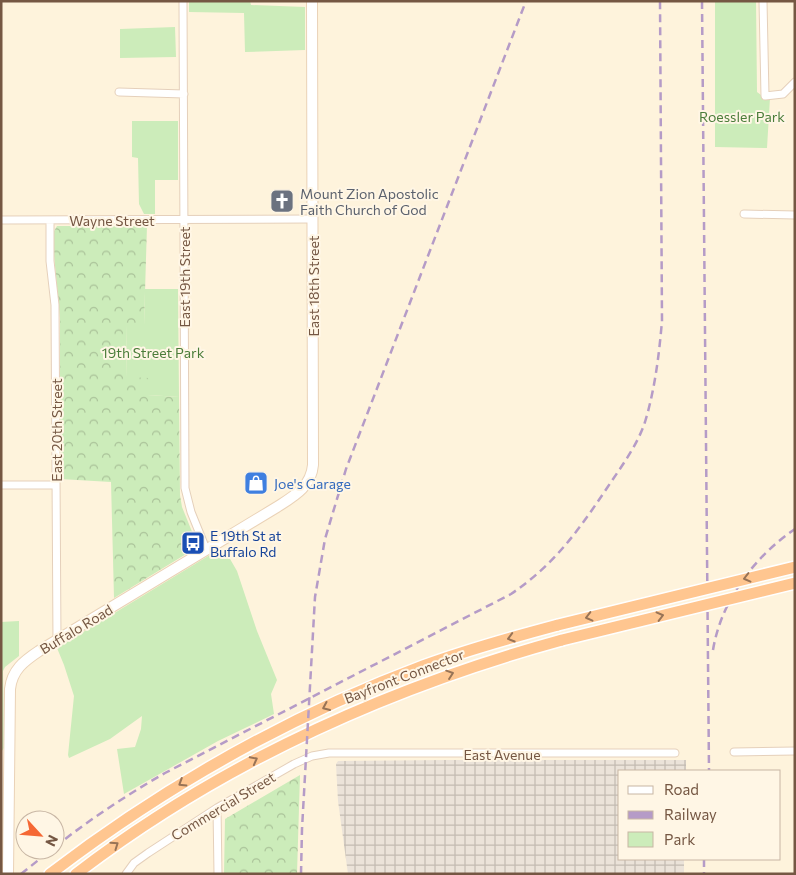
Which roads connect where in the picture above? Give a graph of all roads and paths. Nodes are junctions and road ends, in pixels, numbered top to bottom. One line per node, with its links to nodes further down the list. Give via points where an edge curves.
1 (184, 1): 6 (street, East 19th Street)
2 (312, 1): 9 (main road, East 18th Street)
3 (763, 1): 4 (street, via 765,96 783,94)
4 (795, 82)
5 (119, 92): 6 (street)
6 (184, 94): 12 (street, East 19th Street)
7 (744, 214): 8 (street)
8 (795, 215)
9 (313, 219): 12 (street, Wayne Street); 13 (main road, East 18th Street, via 313,465)
10 (1, 220): 11 (street, Wayne Street)
11 (50, 220): 12 (street, Wayne Street); 15 (street, East 20th Street, via 55,305)
12 (184, 220): 16 (street, East 19th Street, via 185,488)
13 (310, 480): 16 (main road, Buffalo Road, via 277,507)
14 (1, 485): 15 (street)
15 (56, 486): 19 (street, East 20th Street)
16 (206, 549): 19 (main road, Buffalo Road)
17 (795, 567): 26 (highway, Bayfront Connector, one-way to 26, bridge, via 484,645 366,689 238,751 186,781)
18 (795, 583): 27 (highway, Bayfront Connector, one-way to 18, bridge, via 190,797 284,744 384,699 486,661)
19 (57, 640): 25 (main road, Buffalo Road, via 20,665 10,684)
20 (795, 751): 21 (street)
21 (734, 752)
22 (329, 753): 23 (street, East Avenue); 24 (street, Commercial Street, via 294,764)
23 (675, 753)
24 (217, 808): 28 (street, Commercial Street, via 148,853); 29 (street)
25 (8, 874)
26 (50, 874)
27 (76, 874)
28 (126, 874)
29 (218, 874)

